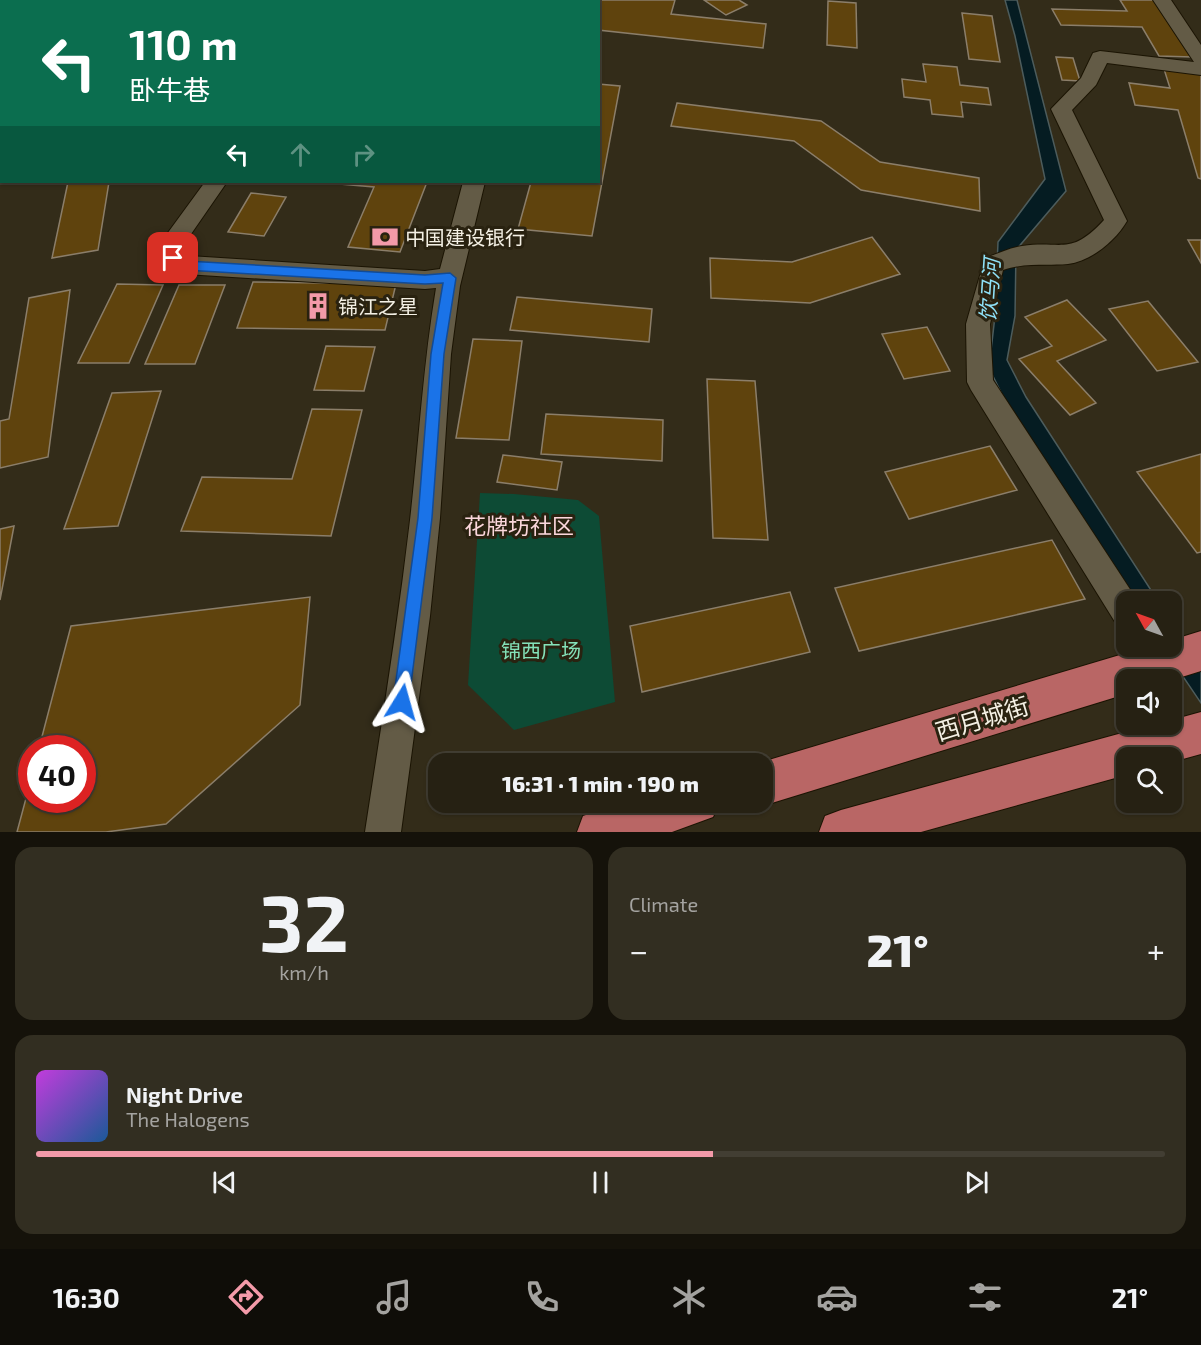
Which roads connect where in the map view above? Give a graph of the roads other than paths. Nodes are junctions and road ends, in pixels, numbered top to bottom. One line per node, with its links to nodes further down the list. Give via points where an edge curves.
1 (1162, 0): 4 (street)
2 (1173, 0): 3 (street)
3 (1201, 40)
4 (1201, 59)
5 (1201, 69): 9 (street, via 1100,57 1089,81 1061,109 1116,221 1099,240 1070,255 1022,255 994,264 978,324 980,382)
6 (215, 183): 8 (street, via 168,249 185,266 425,280)
7 (474, 183): 8 (street)
8 (450, 278): 16 (street, via 438,354 415,605)
9 (1116, 594)
10 (1201, 651): 11 (main road, 西月城街)
11 (1182, 653)
12 (1152, 657): 14 (main road, 西月城街)
13 (1201, 733): 18 (main road)
14 (773, 779)
15 (662, 813): 17 (main road)
16 (383, 832)
17 (599, 832)
18 (841, 832)

